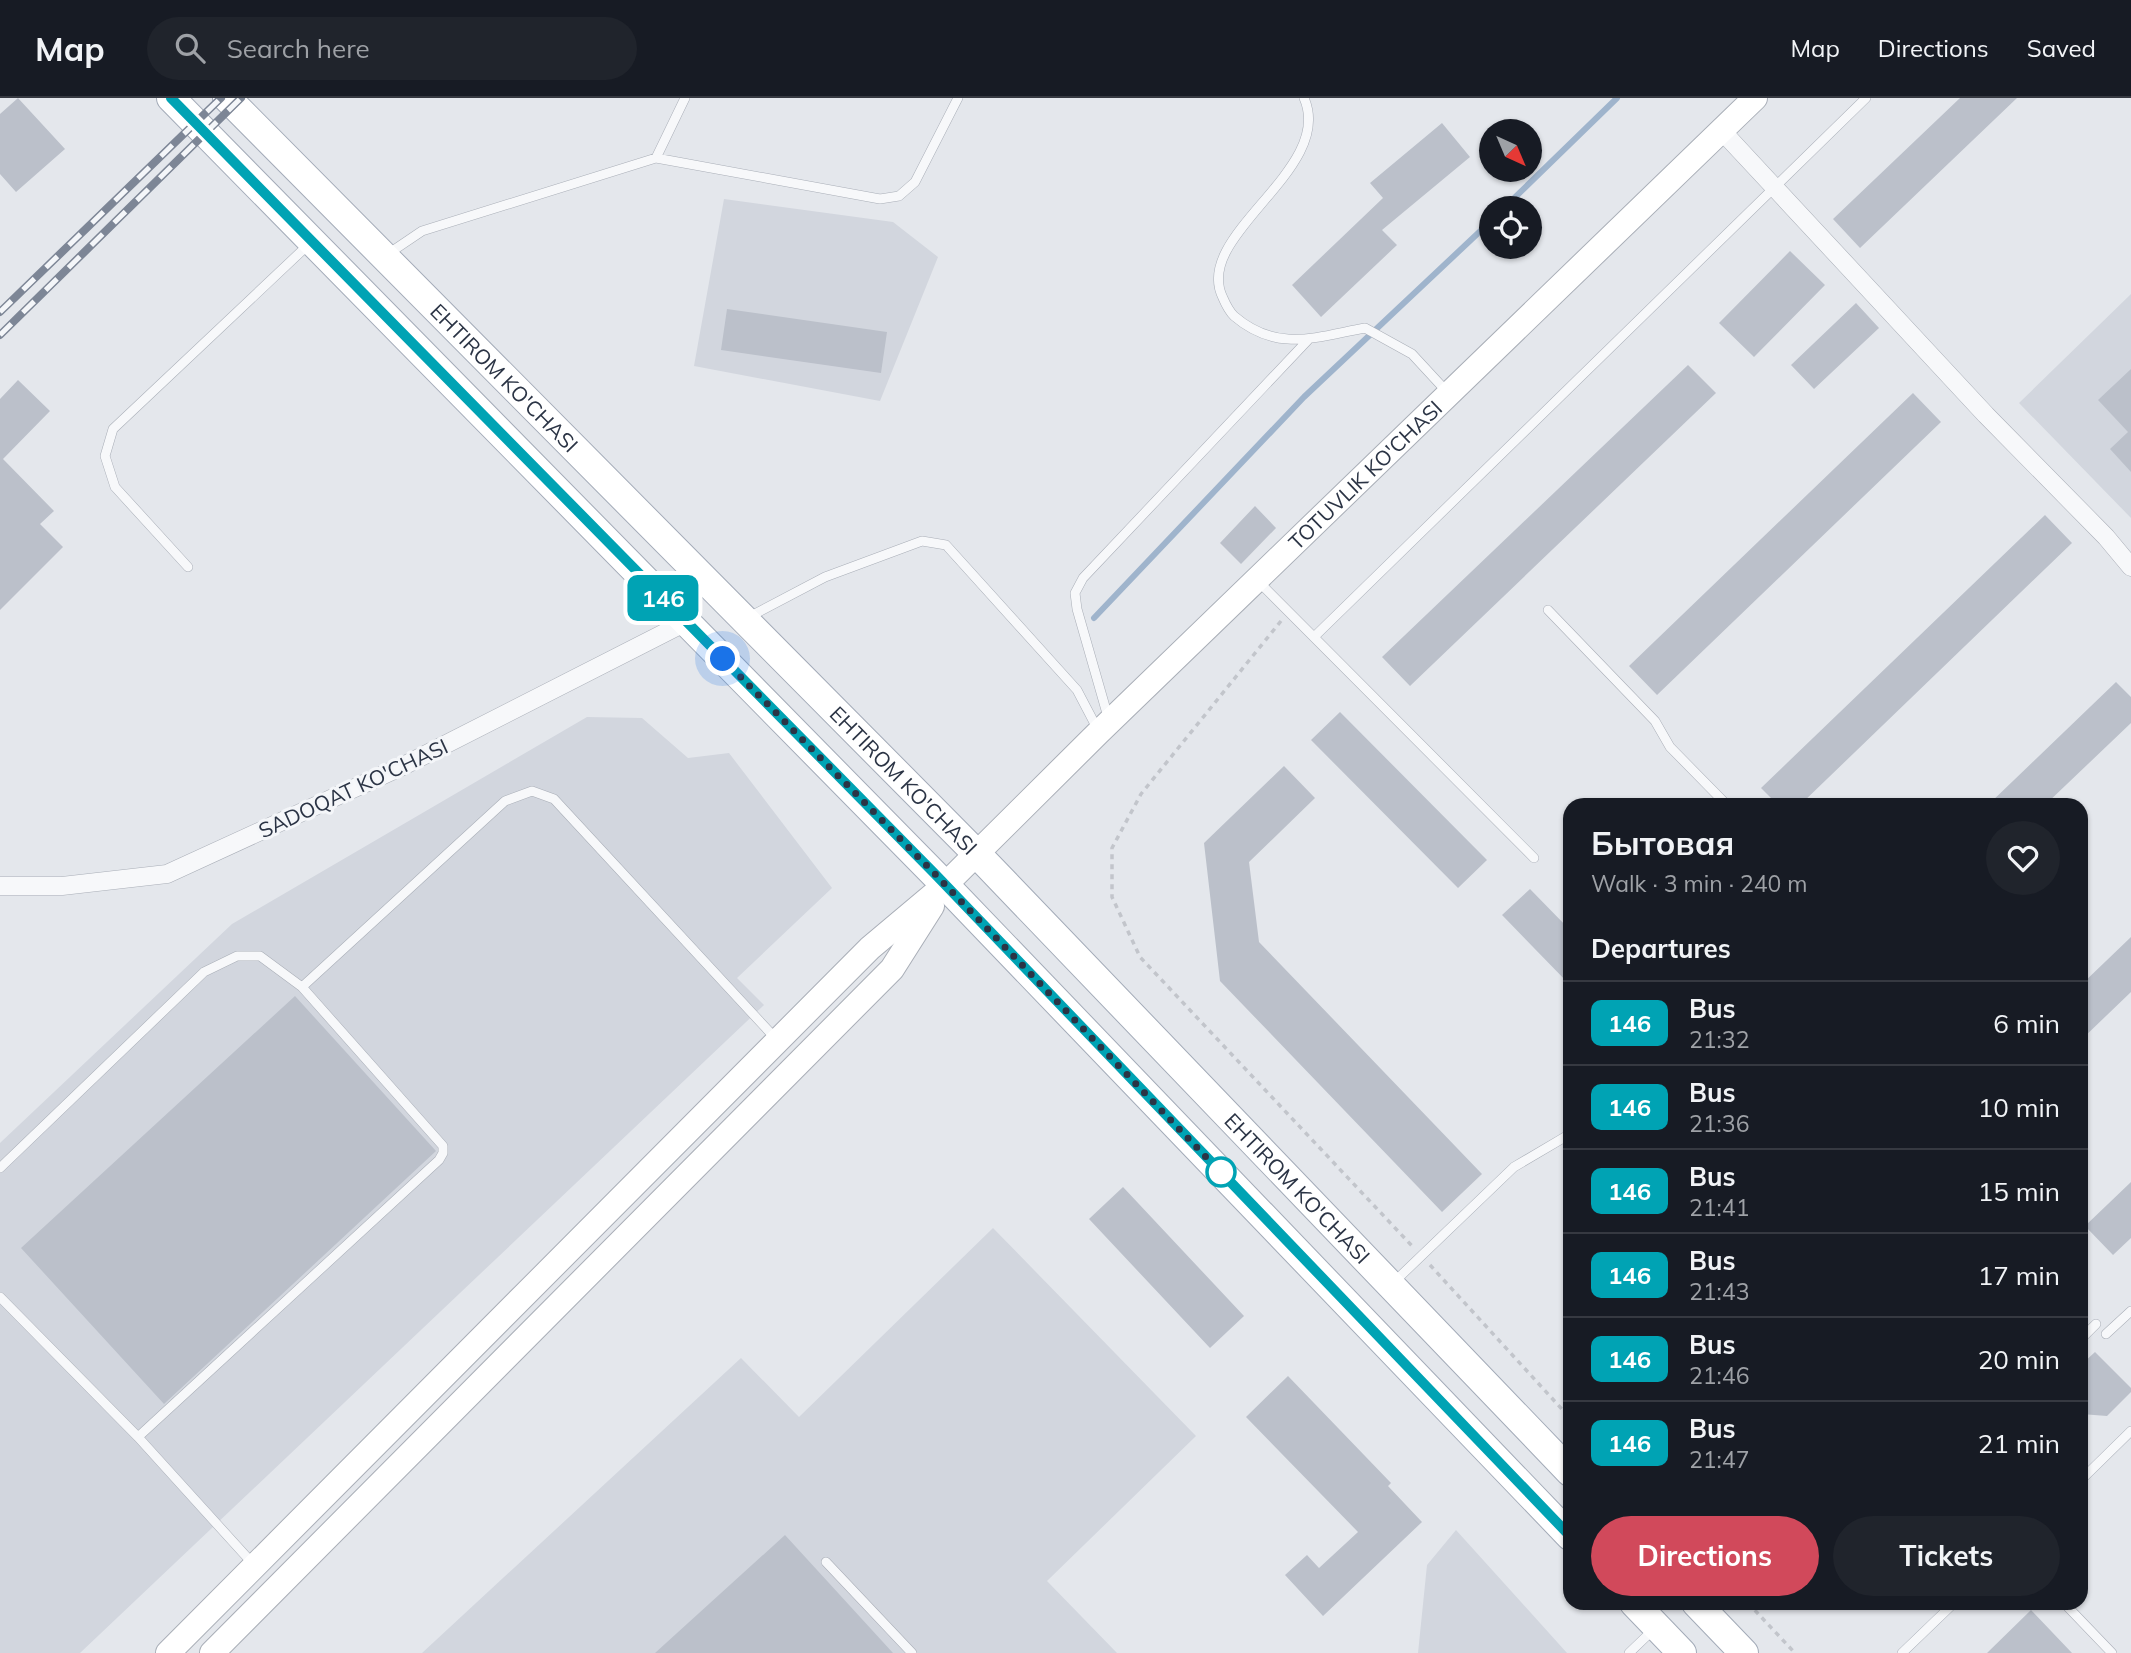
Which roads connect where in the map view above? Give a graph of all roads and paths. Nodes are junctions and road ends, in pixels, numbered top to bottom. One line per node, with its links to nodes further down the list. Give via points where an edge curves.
1 (171, 98): 11 (main road, EHTIROM KO'CHASI)
2 (227, 98): 12 (main road, EHTIROM KO'CHASI)
3 (685, 98): 9 (lane)
4 (958, 98): 9 (lane, via 915,182 899,196 880,199)
5 (1304, 98): 13 (lane, via 1307,129 1296,162 1243,226 1224,255 1218,277 1231,313 1251,330 1274,339)
6 (1755, 98): 8 (main road, TOTUVLIK KO'CHASI)
7 (1866, 98): 10 (lane)
8 (1722, 131): 10 (street); 14 (main road, TOTUVLIK KO'CHASI)
9 (656, 158): 12 (lane, via 422,231)
10 (1775, 188): 16 (street); 22 (lane)
11 (312, 242): 15 (lane, via 113,429 105,456 115,488); 21 (main road, EHTIROM KO'CHASI)
12 (384, 257): 20 (main road, EHTIROM KO'CHASI)
13 (1308, 340): 14 (lane, via 1365,328 1412,355); 23 (lane, via 1083,578 1075,593)
14 (1449, 394): 17 (main road, TOTUVLIK KO'CHASI)
15 (188, 567)
16 (2131, 568)
17 (1257, 580): 19 (lane); 23 (main road, TOTUVLIK KO'CHASI)
18 (1548, 610): 24 (lane, via 1655,721 1670,747)
19 (1289, 612): 22 (lane); 33 (path, via 1141,794 1112,848 1112,897 1140,957)
20 (744, 619): 23 (lane, via 825,577 922,541 946,545); 25 (main road, EHTIROM KO'CHASI)
21 (686, 622): 27 (main road, EHTIROM KO'CHASI); 28 (street, SADOQAT KO'CHASI, via 407,764 167,874 62,886)
22 (1314, 637): 26 (lane)
23 (1105, 727): 25 (main road, TOTUVLIK KO'CHASI)
24 (1720, 798)
25 (976, 853): 27 (main road, TOTUVLIK KO'CHASI); 34 (main road, EHTIROM KO'CHASI)
26 (1534, 858)
27 (945, 885): 30 (main road, via 870,948); 45 (main road, EHTIROM KO'CHASI); 55 (main road, via 892,969)
28 (0, 887)
29 (302, 987): 30 (lane, via 505,801 532,791 554,799); 32 (lane, via 260,956 237,956 204,971); 42 (lane, via 443,1146 443,1153)
30 (778, 1041): 47 (main road)
31 (1563, 1138): 33 (lane, via 1514,1167)
32 (0, 1168)
33 (1421, 1256): 34 (lane); 40 (path)
34 (1390, 1285): 43 (main road, EHTIROM KO'CHASI)
35 (0, 1297): 42 (lane)
36 (2131, 1311): 39 (lane)
37 (2096, 1324): 38 (lane)
38 (2088, 1332)
39 (2106, 1334)
40 (1563, 1410)
41 (2131, 1431): 44 (lane)
42 (138, 1437): 47 (lane)
43 (1563, 1465)
44 (2088, 1472)
45 (1563, 1529)
46 (826, 1562): 56 (lane)
47 (256, 1566): 54 (main road)
48 (1641, 1610): 53 (main road)
49 (1703, 1610): 59 (main road)
50 (1755, 1610): 60 (path)
51 (1947, 1610): 61 (lane)
52 (2071, 1610): 62 (lane)
53 (1657, 1627): 57 (lane); 58 (main road)
54 (168, 1653)
55 (212, 1653)
56 (912, 1653)
57 (1629, 1653)
58 (1682, 1653)
59 (1744, 1653)
60 (1795, 1653)
61 (1902, 1653)
62 (2112, 1653)

